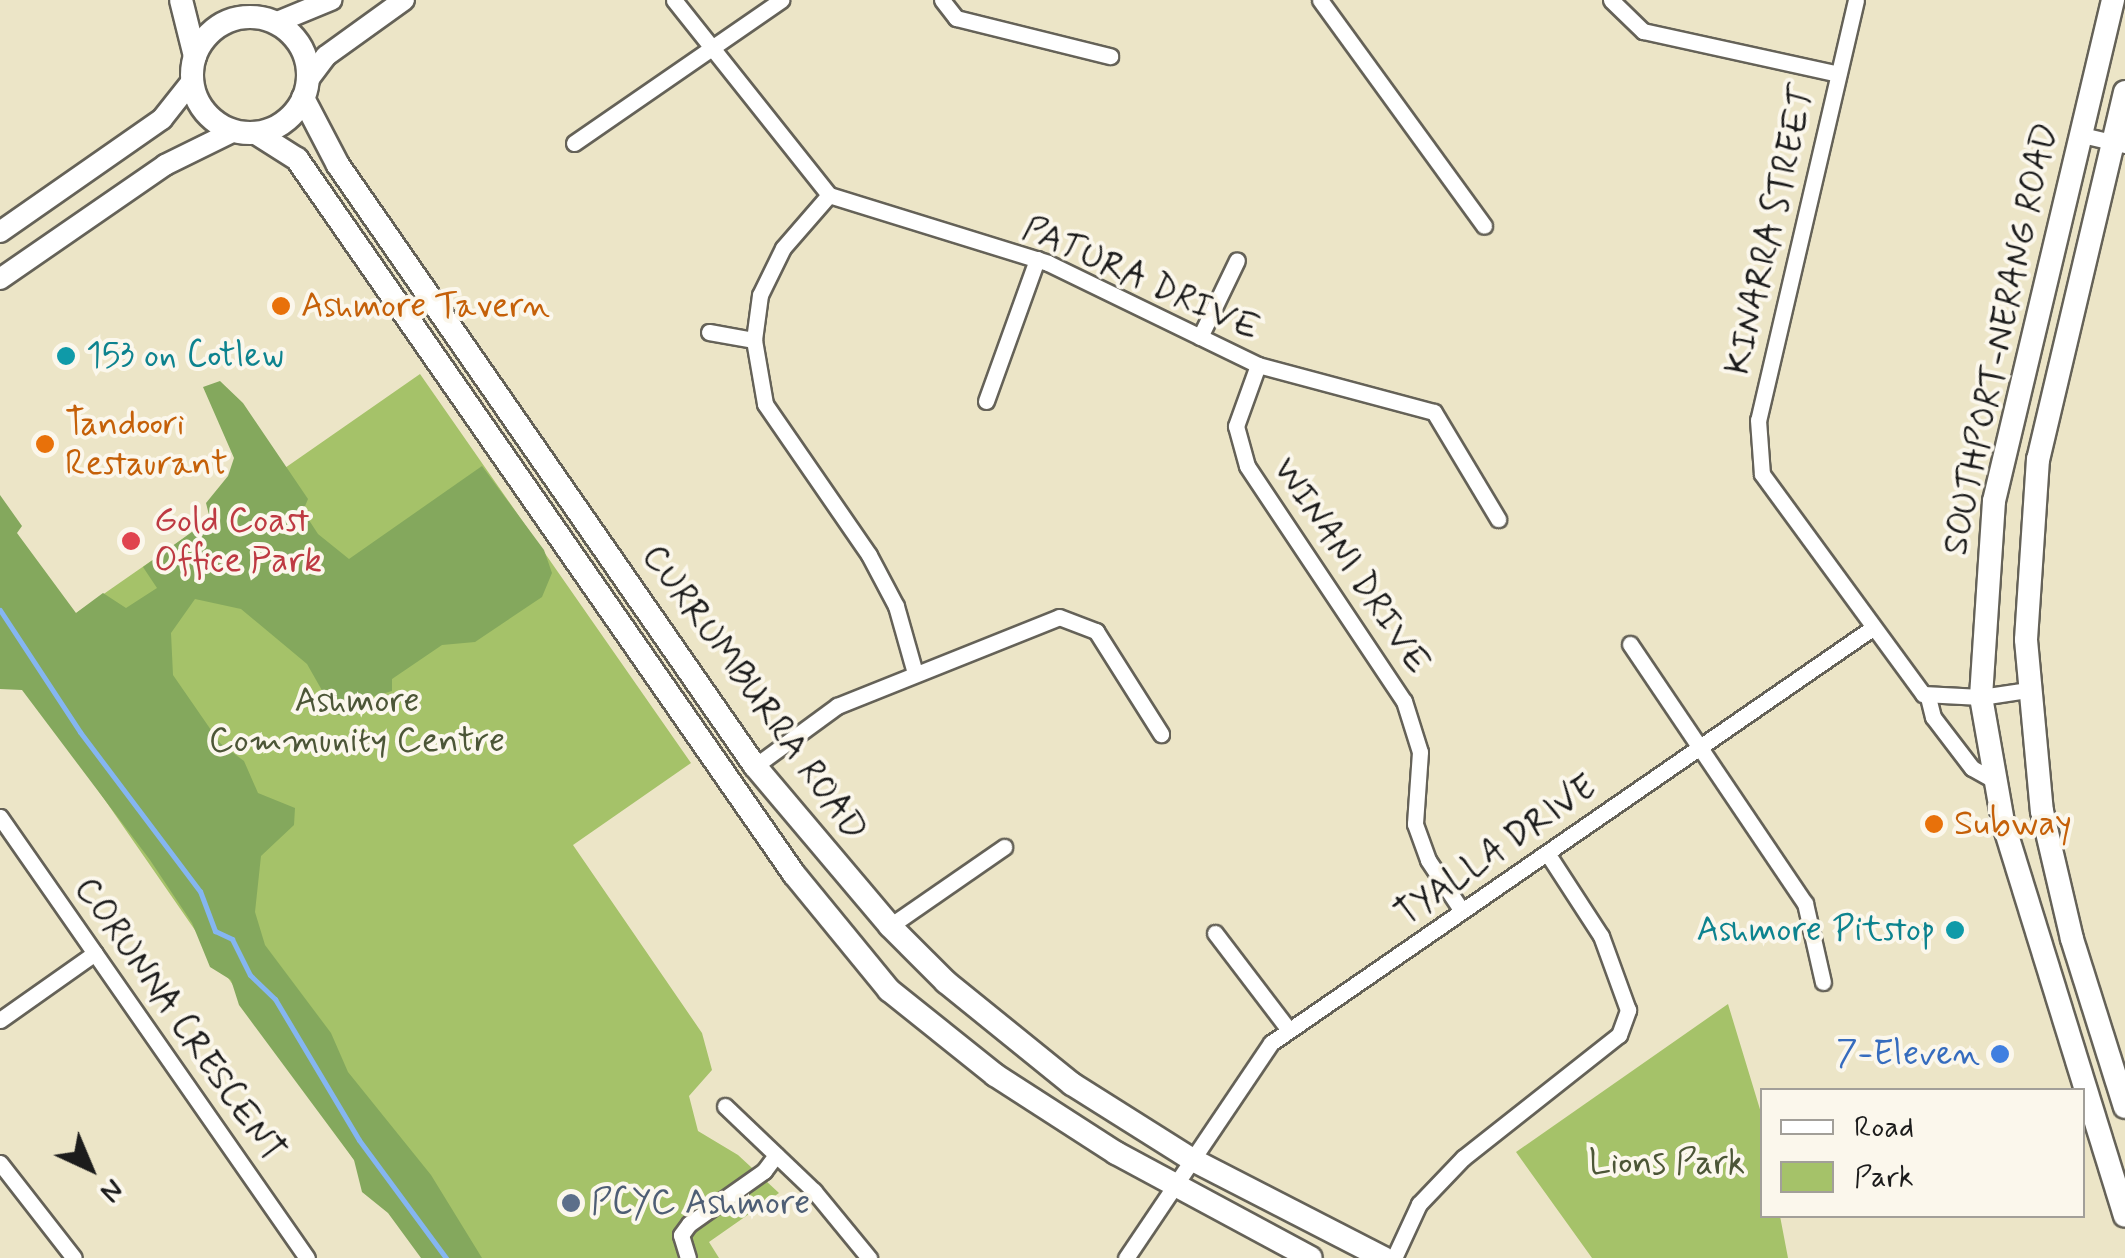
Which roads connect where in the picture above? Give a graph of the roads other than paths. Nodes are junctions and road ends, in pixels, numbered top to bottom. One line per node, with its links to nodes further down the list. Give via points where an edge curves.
1 (181, 0): 14 (main road)
2 (239, 0): 12 (main road)
3 (332, 0): 12 (main road)
4 (404, 0): 18 (main road, via 326,56)
5 (674, 0): 13 (street)
6 (782, 0): 13 (street)
7 (942, 0): 15 (street, via 956,18)
8 (1320, 0): 26 (street)
9 (1611, 0): 16 (street, via 1644,31)
10 (1856, 0): 16 (street, KINARRA STREET)
11 (2112, 0): 19 (main road, SOUTHPORT-NERANG ROAD)
12 (268, 21): 14 (main road, via 222,25); 18 (main road, via 299,46)
13 (712, 49): 23 (street); 25 (street)
14 (195, 56): 17 (main road)
15 (1110, 56)
16 (1838, 74): 37 (street, KINARRA STREET, via 1758,420 1762,474)
17 (192, 81): 21 (main road, via 205,113); 27 (main road, via 162,119)
18 (306, 89): 21 (main road, via 284,122); 45 (main road, CURRUMBURRA ROAD, via 338,165)
19 (2092, 90): 20 (street); 22 (main road, SOUTHPORT-NERANG ROAD)
20 (2125, 97): 24 (main road, SOUTHPORT-NERANG ROAD)
21 (245, 132): 30 (main road, via 165,165); 50 (main road, CURRUMBURRA ROAD, via 283,147 312,180)
22 (2082, 136): 24 (street); 42 (main road, SOUTHPORT-NERANG ROAD, via 1994,500)
23 (574, 143)
24 (2119, 143): 40 (main road, SOUTHPORT-NERANG ROAD, via 2038,460 2028,553)
25 (829, 195): 28 (street, PATURA DRIVE); 33 (street, via 783,248 760,295)
26 (1484, 226)
27 (0, 232)
28 (1037, 260): 32 (street, PATURA DRIVE); 35 (street)
29 (1237, 260): 32 (street)
30 (0, 278)
31 (709, 332): 33 (street)
32 (1200, 337): 34 (street, PATURA DRIVE)
33 (754, 340): 39 (street, via 764,404 869,555 896,606)
34 (1258, 364): 36 (street, PATURA DRIVE, via 1434,412); 51 (street, WINANI DRIVE, via 1236,426 1247,466 1404,701 1420,752 1415,824 1428,860)
35 (986, 402)
36 (1498, 519)
37 (1871, 629): 41 (street); 44 (street, TYALLA DRIVE)
38 (1630, 644): 44 (street)
39 (915, 672): 43 (street, via 1059,617 1096,632); 45 (street, via 837,706)
40 (2028, 690): 42 (street); 59 (main road, SOUTHPORT-NERANG ROAD, via 2055,872)
41 (1928, 697): 42 (street); 46 (street, via 1932,716 1972,768)
42 (1981, 697): 46 (main road, SOUTHPORT-NERANG ROAD)
43 (1161, 734)
44 (1699, 748): 49 (street, TYALLA DRIVE); 55 (street, via 1805,903)
45 (755, 766): 50 (main road, via 751,783); 52 (main road, CURRUMBURRA ROAD)
46 (1996, 781): 64 (main road, SOUTHPORT-NERANG ROAD)
47 (0, 817): 54 (street, CORUNNA CRESCENT)
48 (1004, 847): 52 (street)
49 (1547, 853): 51 (street, TYALLA DRIVE); 72 (street, via 1601,936 1628,1010 1619,1035 1463,1158 1419,1204)
50 (794, 874): 63 (main road, CURRUMBURRA ROAD, via 912,1011 995,1075)
51 (1462, 911): 57 (street, TYALLA DRIVE)
52 (890, 926): 61 (main road, CURRUMBURRA ROAD, via 1010,1036)
53 (1215, 934): 57 (street)
54 (95, 953): 56 (street); 66 (street, CORUNNA CRESCENT)
55 (1823, 982)
56 (0, 1020)
57 (1289, 1030): 61 (street, TYALLA DRIVE, via 1271,1043)
58 (725, 1106): 60 (street)
59 (2125, 1107)
60 (776, 1154): 67 (street, via 764,1171 689,1224 682,1234); 68 (street)
61 (1191, 1159): 63 (street, TYALLA DRIVE); 71 (main road, CURRUMBURRA ROAD)
62 (0, 1163): 65 (street)
63 (1172, 1186): 69 (street, TYALLA DRIVE); 70 (main road, CURRUMBURRA ROAD)
64 (2125, 1215)
65 (74, 1258)
66 (306, 1258)
67 (688, 1258)
68 (869, 1258)
69 (1126, 1258)
70 (1311, 1258)
71 (1384, 1258)
72 (1394, 1258)

